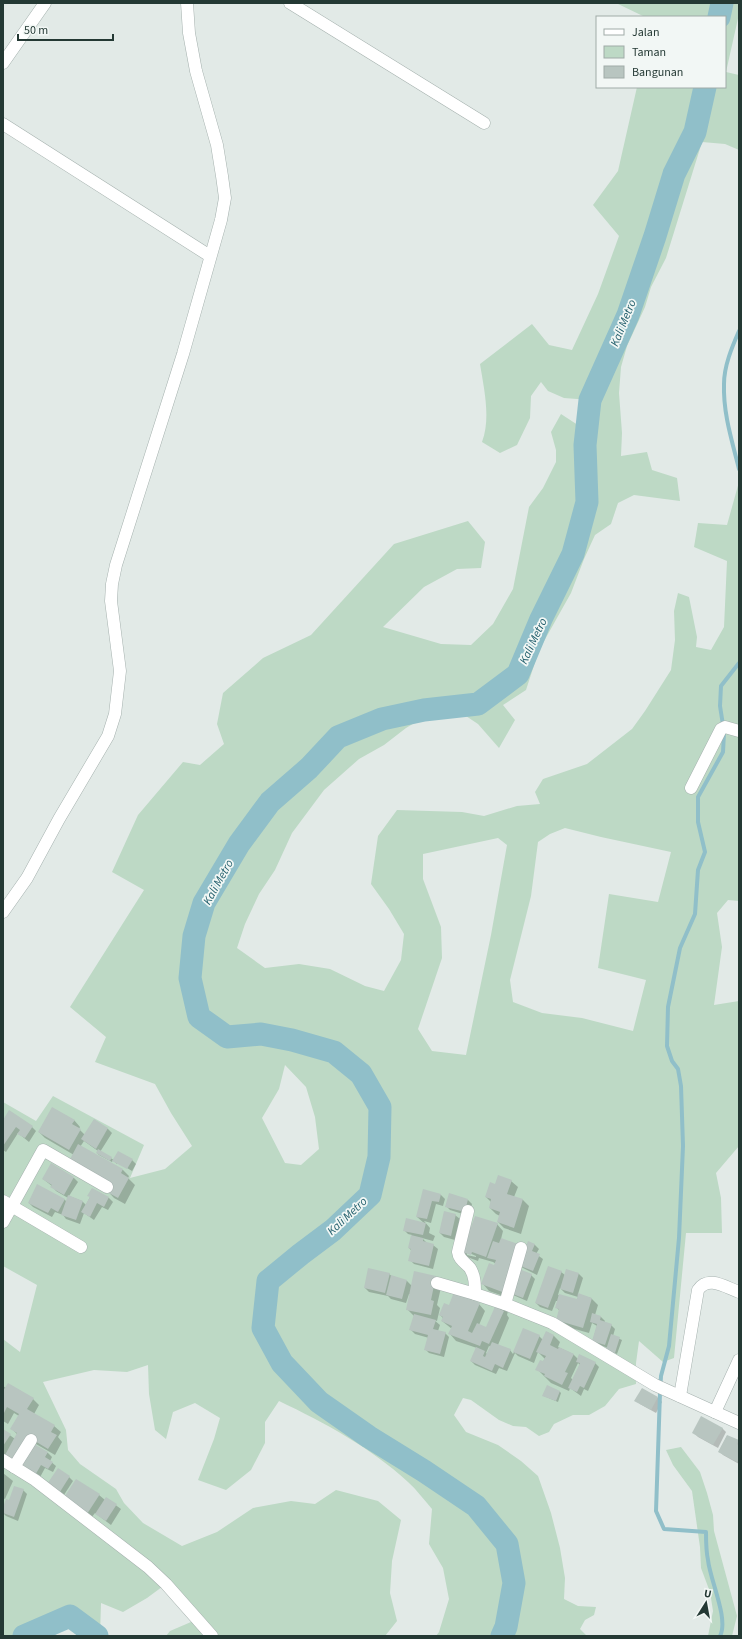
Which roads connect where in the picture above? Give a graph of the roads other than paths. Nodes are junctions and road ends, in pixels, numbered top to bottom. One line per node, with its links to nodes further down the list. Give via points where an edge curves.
1 (45, 3): 4 (street)
2 (187, 3): 7 (street, via 196,71 217,145 226,198)
3 (290, 3): 6 (street)
4 (3, 63)
5 (3, 124): 7 (street)
6 (484, 124)
7 (210, 256): 10 (street, via 183,354 112,584 120,671 115,714 108,736 27,878)
8 (739, 731): 9 (street, via 724,727 721,729)
9 (691, 788)
10 (3, 911)
11 (107, 1187): 12 (street, via 43,1150)
12 (7, 1204): 14 (street); 15 (street)
13 (468, 1211): 19 (street, via 458,1252 459,1257 472,1272)
14 (3, 1222)
15 (81, 1247)
16 (521, 1248): 20 (street)
17 (436, 1283): 19 (street)
18 (739, 1292): 22 (street, via 706,1282 698,1290)
19 (475, 1294): 20 (street)
20 (505, 1304): 22 (street, via 552,1323 655,1385)
21 (739, 1360): 23 (street)
22 (680, 1396): 23 (street)
23 (715, 1412): 24 (street)
24 (739, 1423)
25 (31, 1440): 27 (street)
26 (3, 1460): 27 (street)
27 (14, 1467): 28 (street, via 35,1480 148,1567)
28 (212, 1636)

